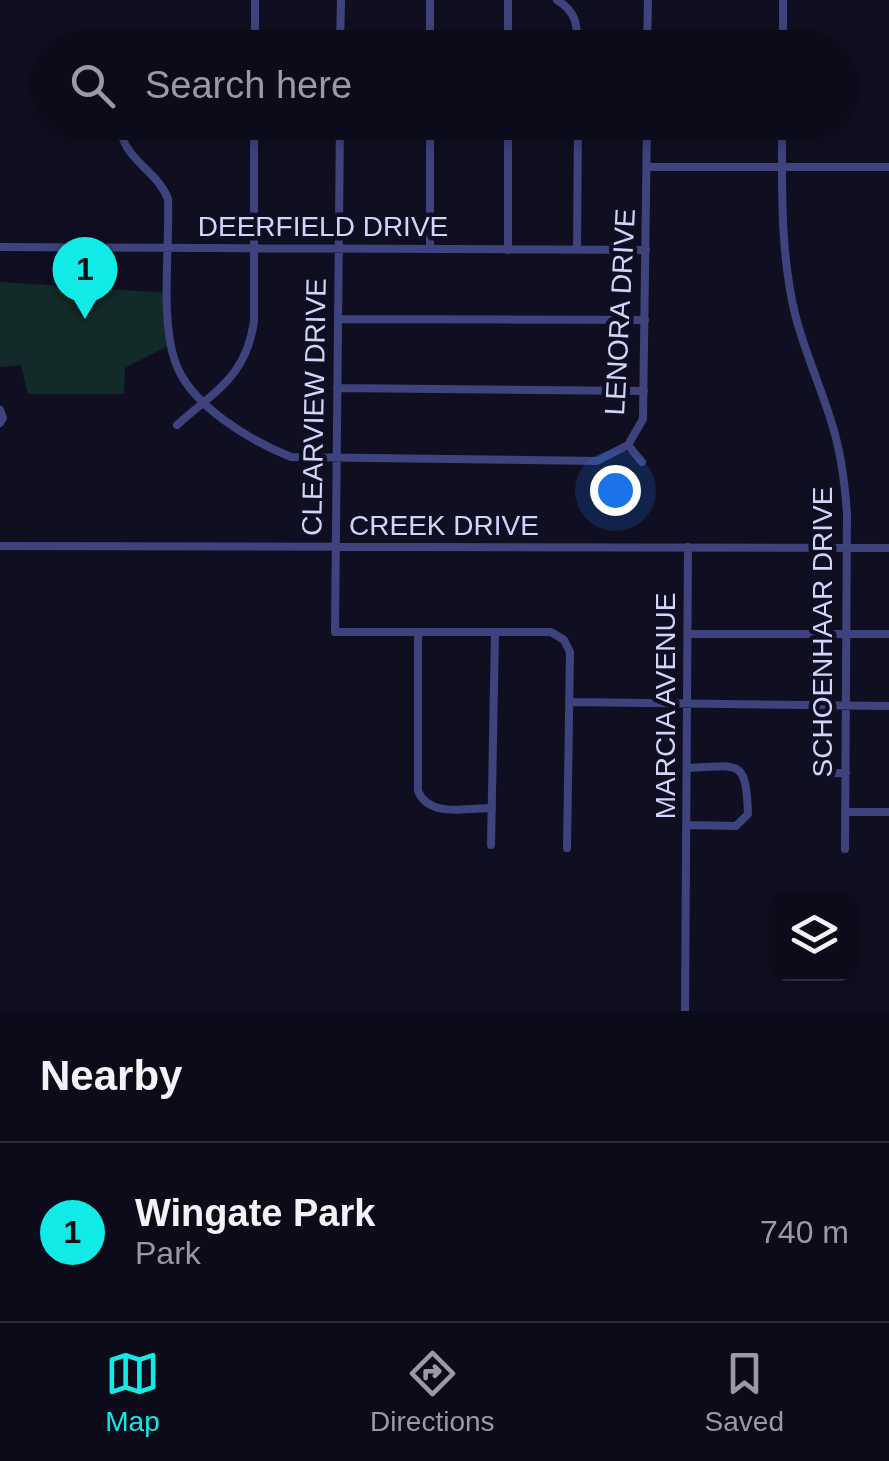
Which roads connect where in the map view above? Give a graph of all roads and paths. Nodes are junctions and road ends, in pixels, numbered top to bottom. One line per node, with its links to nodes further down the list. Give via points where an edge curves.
1 (255, 0): 8 (street)
2 (341, 0): 9 (street)
3 (430, 0): 10 (street)
4 (508, 0): 11 (street)
5 (557, 0): 12 (street, via 571,10)
6 (648, 0): 13 (street)
7 (783, 0): 14 (street)
8 (255, 30)
9 (340, 30)
10 (430, 30)
11 (508, 30)
12 (578, 30)
13 (647, 30)
14 (782, 30)
15 (125, 140): 28 (street, LENORA DRIVE, via 164,190)
16 (254, 140): 27 (street)
17 (340, 140): 29 (street, CLEARVIEW DRIVE)
18 (430, 140): 30 (street)
19 (508, 140): 32 (street)
20 (578, 140): 31 (street)
21 (648, 140): 23 (street, LENORA DRIVE)
22 (782, 140): 24 (street, SCHOENHAAR DRIVE)
23 (648, 167): 24 (street); 33 (street, LENORA DRIVE)
24 (782, 167): 25 (street); 48 (street, SCHOENHAAR DRIVE, via 789,286 840,455)
25 (889, 167)
26 (0, 247): 28 (street, DEERFIELD DRIVE)
27 (253, 247): 28 (street, DEERFIELD DRIVE); 29 (street, DEERFIELD DRIVE); 38 (street, via 250,348 238,372)
28 (169, 248): 38 (street, LENORA DRIVE, via 170,345 180,374)
29 (338, 248): 30 (street, DEERFIELD DRIVE); 34 (street, CLEARVIEW DRIVE)
30 (430, 248): 32 (street, DEERFIELD DRIVE)
31 (577, 248): 32 (street, DEERFIELD DRIVE); 33 (street, DEERFIELD DRIVE)
32 (508, 250)
33 (646, 250): 35 (street, LENORA DRIVE)
34 (338, 318): 35 (street); 36 (street, CLEARVIEW DRIVE)
35 (645, 320): 37 (street, LENORA DRIVE)
36 (337, 388): 37 (street); 43 (street, CLEARVIEW DRIVE)
37 (644, 391): 42 (street, LENORA DRIVE, via 644,420)
38 (204, 400): 41 (street); 43 (street, LENORA DRIVE, via 254,442 291,457)
39 (0, 410): 40 (street)
40 (0, 424)
41 (177, 425)
42 (628, 445): 43 (street, LENORA DRIVE, via 597,461); 44 (street)
43 (336, 460): 46 (street, CLEARVIEW DRIVE)
44 (642, 462)
45 (0, 546): 46 (street, CREEK DRIVE)
46 (336, 547): 47 (street, CREEK DRIVE); 50 (street, CLEARVIEW DRIVE, via 335,632)
47 (688, 547): 48 (street, CREEK DRIVE); 53 (street, MARCIA AVENUE)
48 (846, 548): 49 (street, CREEK DRIVE); 52 (street, SCHOENHAAR DRIVE)
49 (889, 548)
50 (418, 632): 51 (street); 62 (street, via 421,800 436,810)
51 (494, 633): 55 (street, via 551,632 564,640 570,652); 62 (street)
52 (847, 633): 53 (street); 54 (street); 57 (street, SCHOENHAAR DRIVE)
53 (688, 634): 56 (street, MARCIA AVENUE)
54 (889, 634)
55 (569, 702): 56 (street); 67 (street)
56 (688, 704): 57 (street); 59 (street, MARCIA AVENUE)
57 (846, 704): 58 (street); 60 (street, SCHOENHAAR DRIVE)
58 (889, 706)
59 (688, 768): 65 (street, MARCIA AVENUE); 65 (street, via 742,770 748,814 736,826)
60 (846, 773): 61 (street); 63 (street, SCHOENHAAR DRIVE)
61 (818, 774)
62 (492, 808): 66 (street)
63 (845, 812): 64 (street); 68 (street, SCHOENHAAR DRIVE)
64 (889, 812)
65 (686, 825): 69 (street, MARCIA AVENUE)
66 (491, 845)
67 (568, 848)
68 (845, 850)
69 (686, 1011)

